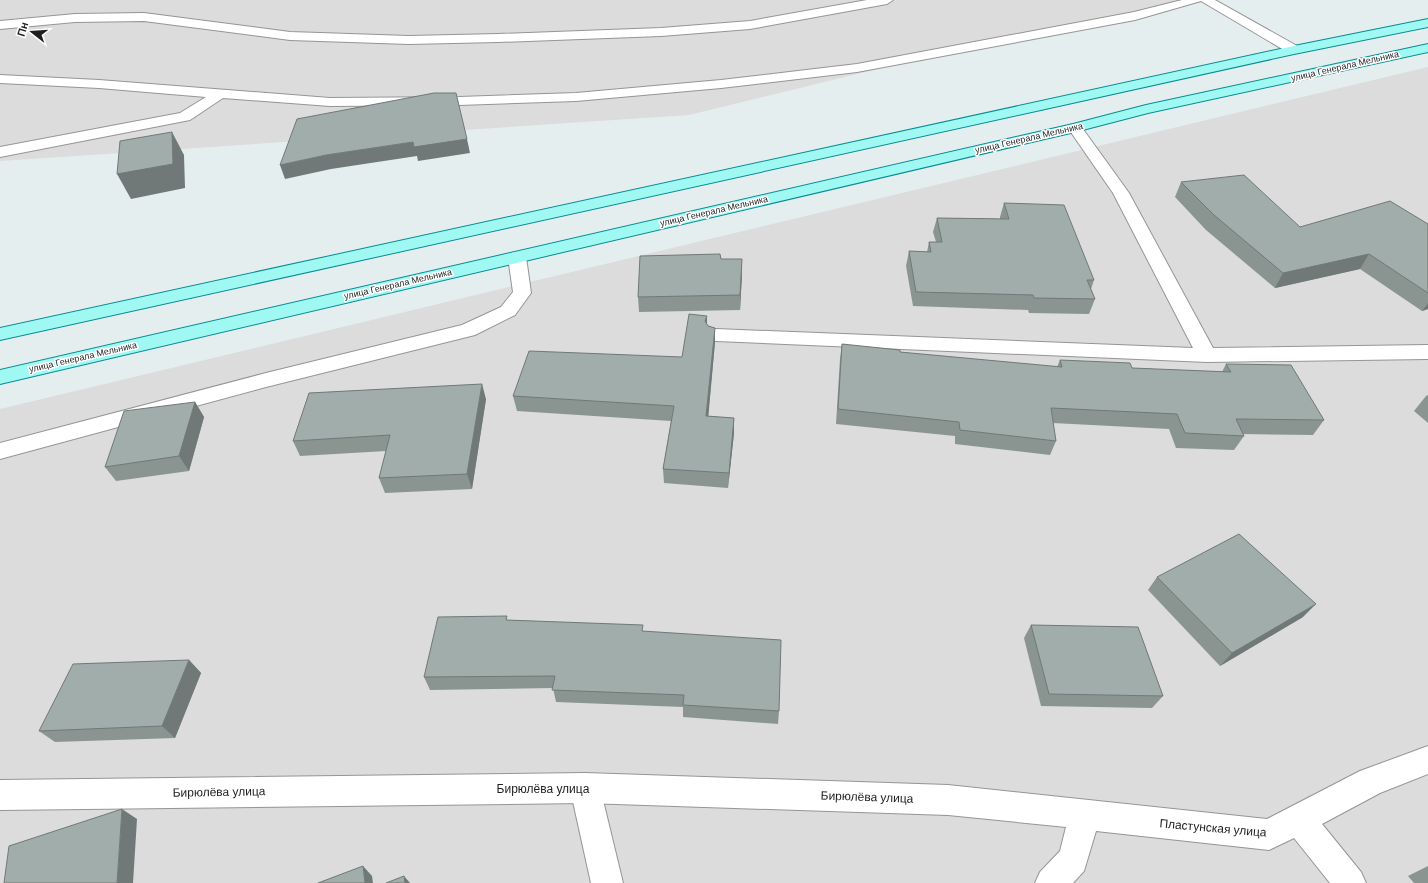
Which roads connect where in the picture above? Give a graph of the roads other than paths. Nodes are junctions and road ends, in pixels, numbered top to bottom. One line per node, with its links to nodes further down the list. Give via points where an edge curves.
1 (887, 0): 5 (street, via 750,25 661,32 498,38 409,40 290,36 144,17 75,18)
2 (1196, 0): 10 (street, via 1135,16 857,68 721,84 576,97 459,101 330,102)
3 (1206, 0): 7 (street)
4 (1428, 23): 7 (main road)
5 (0, 25)
6 (1428, 48): 8 (main road, улица Генерала Мельника)
7 (1294, 50): 8 (main road); 14 (main road)
8 (1331, 70): 11 (main road, улица Генерала Мельника)
9 (0, 79): 10 (street)
10 (219, 94): 12 (street, via 185,117)
11 (1074, 128): 13 (main road, улица Генерала Мельника); 17 (street, via 1121,193)
12 (0, 152)
13 (517, 257): 18 (main road, улица Генерала Мельника); 19 (street, via 522,293 508,312 468,330 266,380)
14 (0, 334)
15 (716, 335): 17 (street)
16 (1428, 352): 17 (street)
17 (1207, 355)
18 (0, 376)
19 (0, 451)
20 (1428, 760): 24 (street, Пластунская улица, via 1371,782)
21 (586, 788): 22 (street, Бирюлёва улица); 23 (street, Бирюлёва улица, via 948,800); 25 (street)
22 (0, 795)
23 (1085, 814): 24 (street, Пластунская улица, via 1268,835); 26 (street, via 1073,860)
24 (1299, 820): 27 (street)
25 (607, 883)
26 (1052, 883)
27 (1350, 883)

